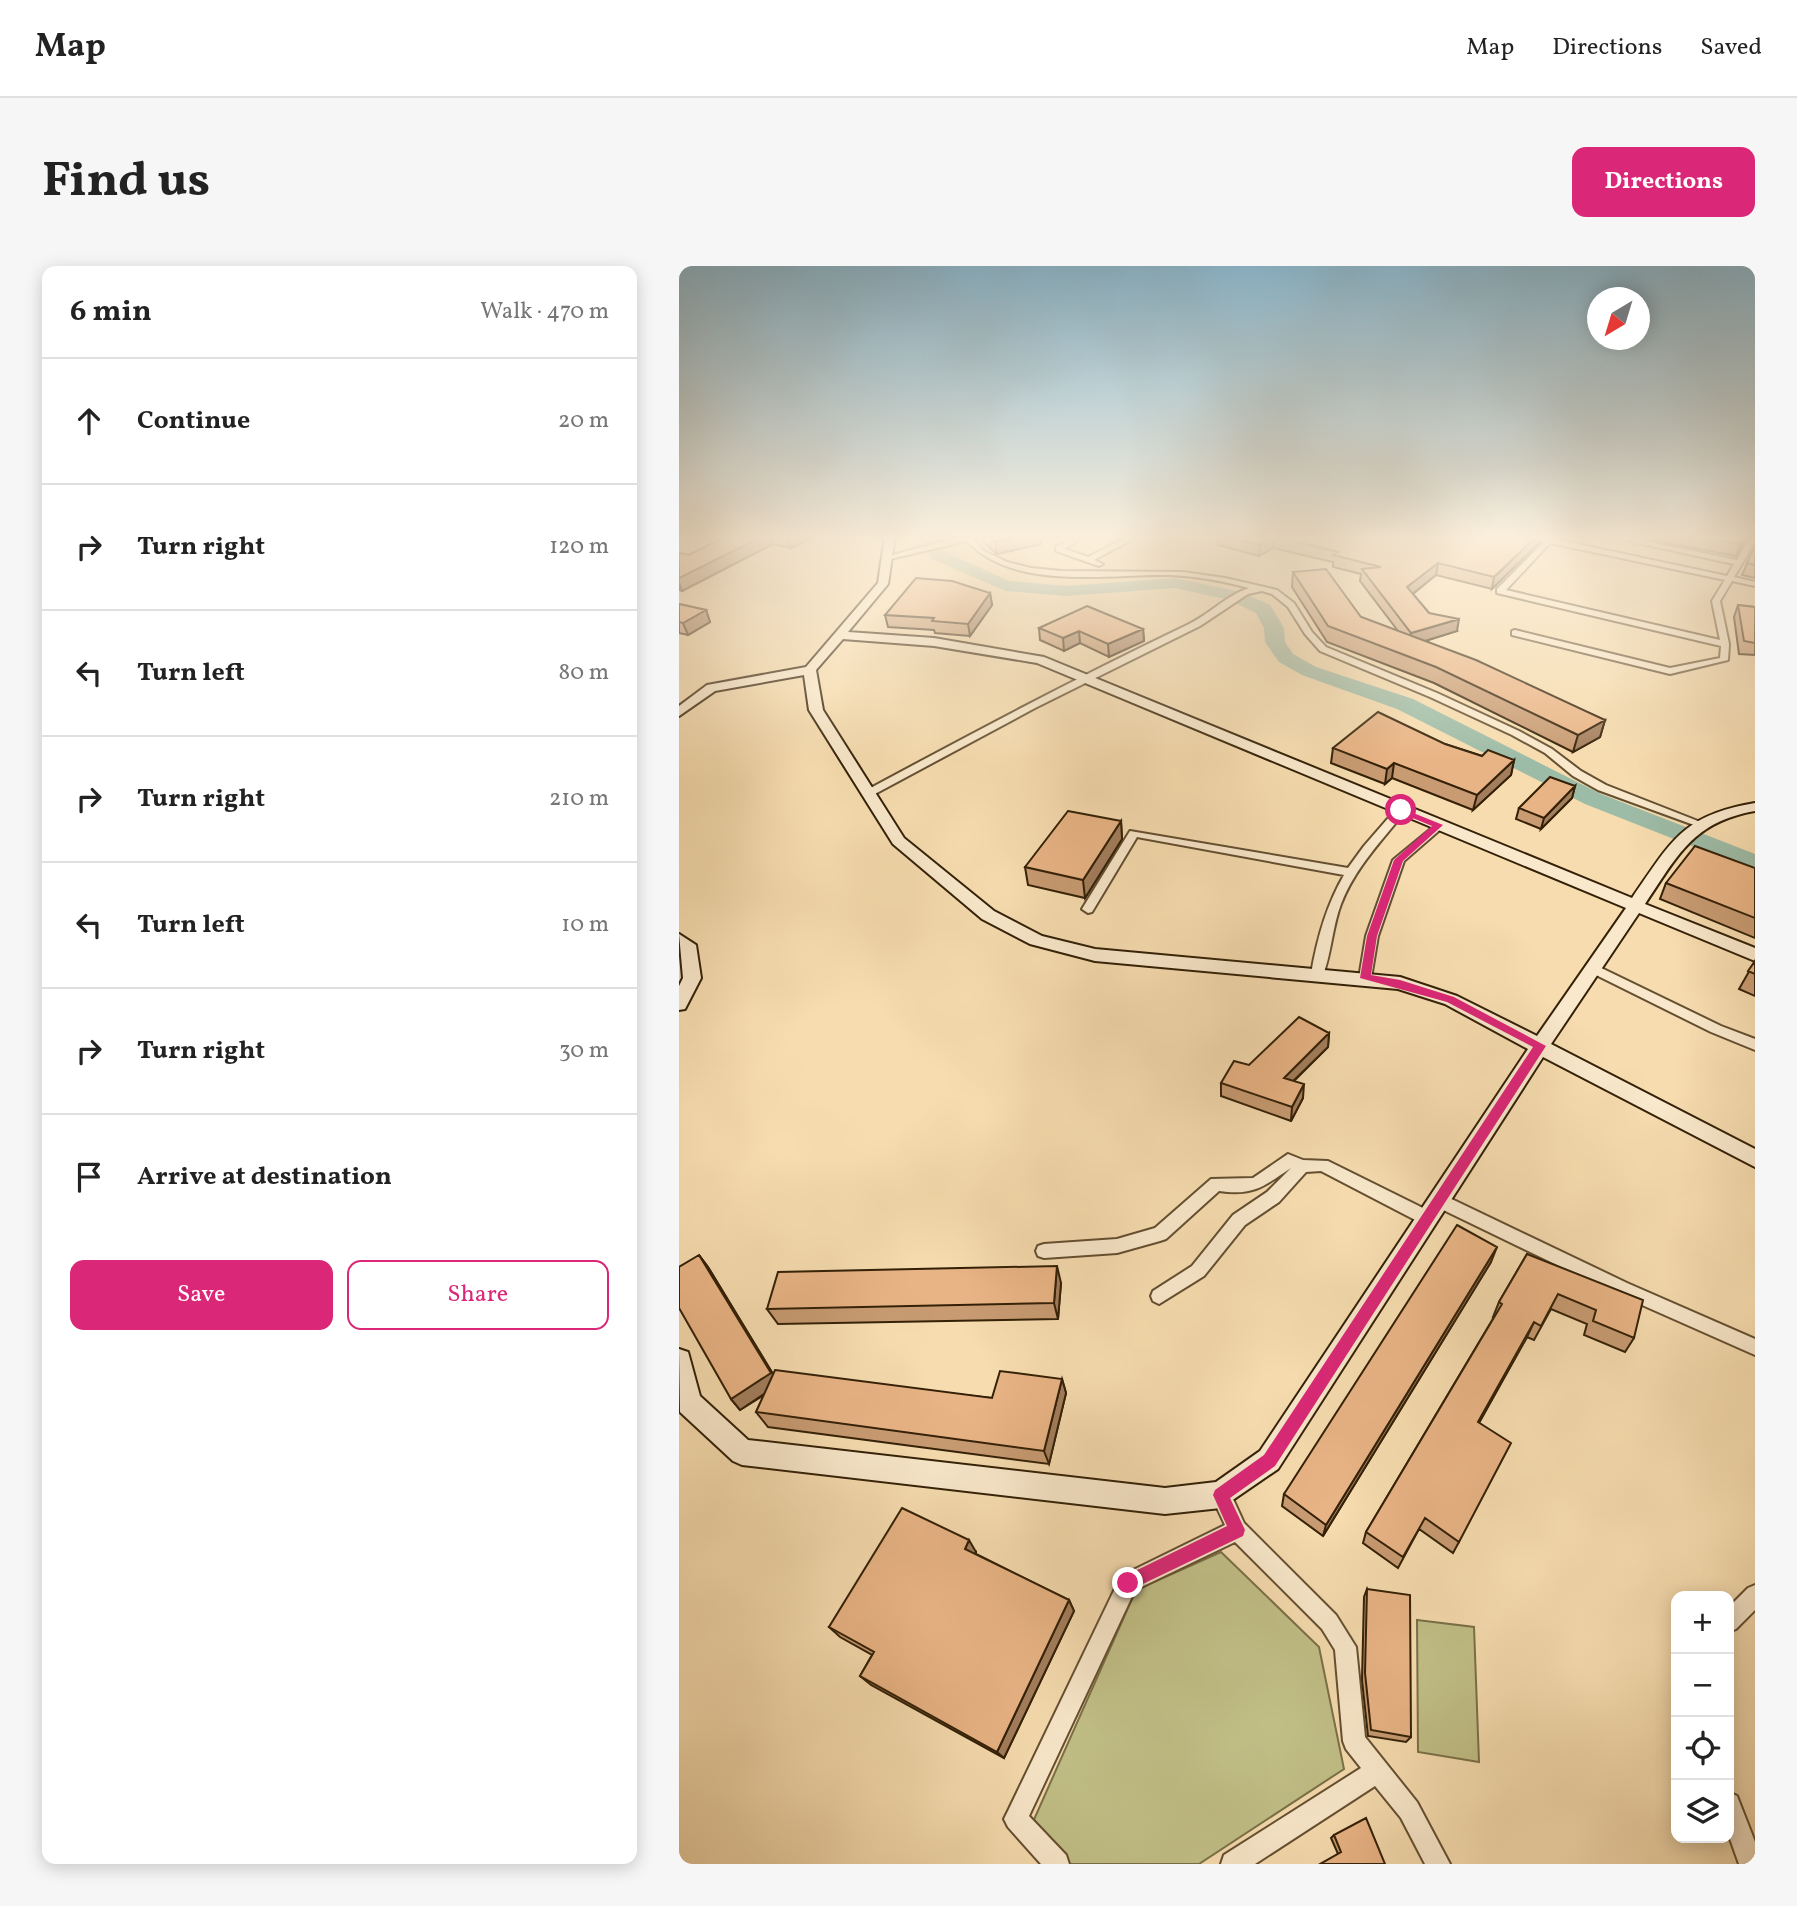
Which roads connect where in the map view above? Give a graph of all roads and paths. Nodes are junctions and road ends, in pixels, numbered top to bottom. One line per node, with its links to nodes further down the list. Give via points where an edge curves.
1 (860, 611): 7 (main road)
2 (1219, 611): 10 (street)
3 (1297, 611): 16 (street, via 1311,640 1323,649 1415,686 1542,747 1585,779)
4 (1582, 611): 8 (street)
5 (1718, 611): 8 (street)
6 (1515, 633): 8 (street, via 1670,671 1724,660)
7 (839, 635): 9 (main road); 10 (main road, via 994,650 1040,660)
8 (1725, 645)
9 (810, 670): 11 (main road, via 711,688); 12 (main road, via 816,710)
10 (1084, 677): 12 (street); 14 (main road)
11 (679, 712)
12 (869, 793): 23 (main road, via 898,841 988,915 1036,940 1095,955)
13 (1755, 807): 16 (main road, via 1726,812)
14 (1401, 810): 15 (main road); 17 (street)
15 (1438, 825): 18 (main road); 24 (street, via 1399,860 1372,936)
16 (1686, 838): 18 (main road)
17 (1349, 872): 19 (street, via 1134,833); 23 (street, via 1324,928)
18 (1636, 906): 21 (main road); 22 (main road)
19 (1088, 909)
20 (679, 940): 25 (main road, via 687,944 692,978)
21 (1755, 955)
22 (1593, 968): 26 (street); 27 (main road)
23 (1317, 974): 24 (main road)
24 (1365, 978): 27 (main road, via 1400,983 1451,1000)
25 (679, 1004)
26 (1755, 1045)
27 (1540, 1046): 28 (main road); 30 (main road)
28 (1755, 1159)
29 (1302, 1166): 30 (street, via 1323,1165); 31 (street, via 1288,1160 1266,1182 1238,1187 1216,1184 1160,1234 1117,1246); 32 (street, via 1273,1197 1239,1220 1198,1271)
30 (1433, 1209): 33 (street); 35 (main road, via 1269,1460)
31 (1044, 1251)
32 (1159, 1296)
33 (1755, 1347)
34 (679, 1360): 35 (main road, via 689,1403 742,1452 1165,1500)
35 (1221, 1495): 36 (street)
36 (1237, 1530): 39 (street, via 1329,1622 1345,1647 1354,1741); 41 (street, via 1128,1583 1016,1819)
37 (1755, 1595): 38 (street)
38 (1734, 1617)
39 (1378, 1771): 42 (street); 43 (street, via 1409,1810)
40 (1734, 1818): 44 (street)
41 (1057, 1864)
42 (1233, 1864)
43 (1438, 1864)
44 (1751, 1864)

